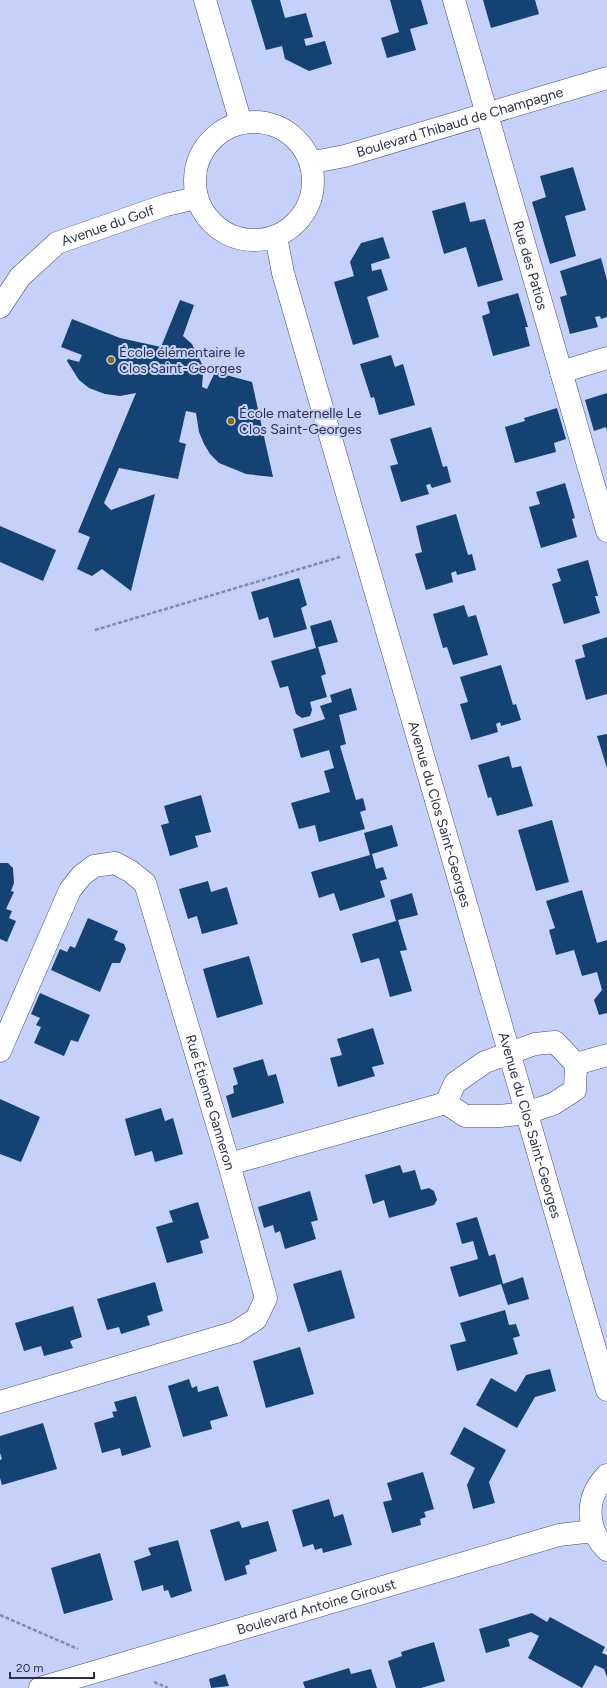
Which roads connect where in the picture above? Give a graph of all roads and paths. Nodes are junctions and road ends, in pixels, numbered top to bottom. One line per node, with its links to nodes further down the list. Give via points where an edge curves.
1 (205, 0): 5 (street)
2 (454, 0): 4 (street, Rue des Patios)
3 (607, 78): 4 (street, Boulevard Thibaud de Champagne)
4 (487, 113): 6 (street, Boulevard Thibaud de Champagne); 11 (street, Rue des Patios)
5 (241, 122): 6 (street, via 259,122 276,126 292,135 304,149); 7 (street, via 222,130 208,143 198,160 194,179)
6 (311, 165): 8 (street, via 313,182 311,199 306,210 291,228)
7 (196, 198): 8 (street, via 205,216 219,230 237,239 257,241); 9 (street, Avenue du Golf, via 166,205 57,243 20,277)
8 (276, 237): 13 (street, Avenue du Clos Saint-Georges, via 283,273)
9 (0, 307)
10 (607, 358): 11 (street)
11 (561, 372): 12 (street, Rue des Patios)
12 (607, 531)
13 (364, 550): 14 (path); 16 (street, Avenue du Clos Saint-Georges)
14 (95, 630)
15 (0, 1051): 21 (street, Rue Étienne Ganneron, via 70,890 82,875 94,866 115,863 130,871 145,884)
16 (508, 1053): 18 (street, via 535,1044 555,1042); 19 (street, via 486,1062 455,1083); 20 (street, Avenue du Clos Saint-Georges)
17 (607, 1055): 18 (street)
18 (576, 1064): 20 (street, via 575,1090 553,1104)
19 (446, 1103): 20 (street, via 465,1116); 21 (street)
20 (526, 1113): 22 (street, Avenue du Clos Saint-Georges)
21 (229, 1164): 23 (street, Rue Étienne Ganneron, via 266,1298 256,1319 236,1332)
22 (607, 1390)
23 (0, 1402)
24 (607, 1475): 25 (street, via 600,1482 592,1498 590,1514)
25 (593, 1531): 26 (street, via 600,1544); 27 (street, Boulevard Antoine Giroust, via 559,1535)
26 (607, 1550)
27 (40, 1688)

